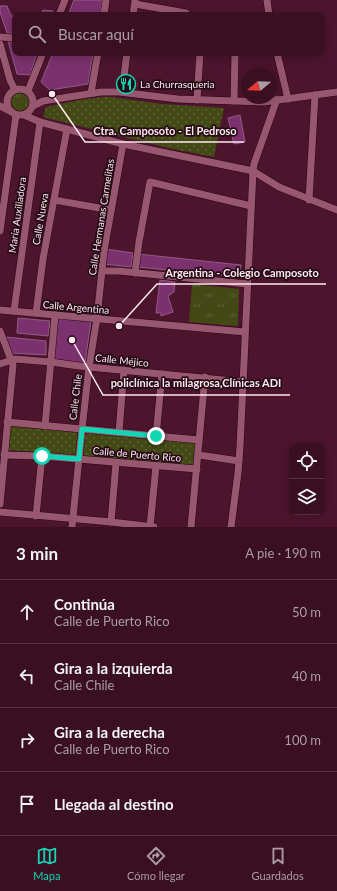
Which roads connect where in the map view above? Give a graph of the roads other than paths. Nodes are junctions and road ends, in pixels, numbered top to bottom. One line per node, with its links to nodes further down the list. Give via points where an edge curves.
1 (65, 0): 5 (street)
2 (106, 0): 6 (street)
3 (267, 0): 9 (street)
4 (135, 2): 7 (street); 8 (street)
5 (60, 12)
6 (104, 12)
7 (133, 12)
8 (181, 12)
9 (269, 12)
10 (0, 37): 11 (street)
11 (12, 38)
12 (0, 44): 19 (street)
13 (43, 56): 21 (street)
14 (97, 56): 24 (street)
15 (127, 56): 22 (street)
16 (200, 56): 30 (street)
17 (236, 56): 32 (street)
18 (278, 56): 29 (street)
19 (3, 64): 20 (street)
20 (15, 90): 21 (street); 26 (street)
21 (28, 91): 27 (street)
22 (122, 92): 24 (street); 30 (street)
23 (337, 92): 25 (street)
24 (91, 93): 31 (street)
25 (316, 95): 29 (street); 45 (street)
26 (8, 98): 34 (street); 38 (street, via 7,104)
27 (33, 98): 31 (street); 37 (street)
28 (277, 99): 29 (street)
29 (288, 99)
30 (197, 100): 32 (street)
31 (43, 101): 37 (street)
32 (234, 101): 33 (street)
33 (241, 101)
34 (0, 102)
35 (275, 104): 43 (street)
36 (0, 106): 38 (street)
37 (33, 106): 39 (street)
38 (13, 113): 39 (street); 49 (street)
39 (24, 115): 40 (street)
40 (40, 122): 41 (street); 54 (street, María Auxiliadora)
41 (67, 129): 42 (street); 44 (street, Calle Nueva)
42 (123, 144): 43 (street); 47 (street, Calle Hermanas Carmelitas)
43 (253, 172): 45 (street, via 279,188); 46 (street)
44 (54, 200): 47 (street); 55 (street, Calle Nueva)
45 (309, 200): 48 (street)
46 (250, 206): 51 (street, via 150,182); 52 (street)
47 (111, 210): 50 (street, Calle Hermanas Carmelitas)
48 (337, 210)
49 (0, 226)
50 (103, 271): 51 (street); 57 (street, Calle Hermanas Carmelitas)
51 (135, 273): 52 (street)
52 (247, 284): 59 (street)
53 (0, 310): 54 (street, Calle Argentina)
54 (14, 311): 55 (street, Calle Argentina)
55 (36, 313): 56 (street, Calle Argentina)
56 (55, 315): 57 (street, Calle Argentina); 61 (street)
57 (98, 318): 59 (street, Calle Argentina); 63 (street, Calle Chile)
58 (0, 331): 60 (street)
59 (245, 332): 67 (street)
60 (11, 360): 61 (street, Calle Méjico); 62 (street, Calle Méjico); 68 (street, via 13,365)
61 (51, 362): 63 (street, Calle Méjico); 69 (street)
62 (0, 364)
63 (89, 366): 64 (street, Calle Méjico); 70 (street, Calle Chile)
64 (124, 370): 65 (street, Calle Méjico); 71 (street)
65 (162, 374): 66 (street, Calle Méjico); 73 (street)
66 (205, 377): 67 (street, Calle Méjico); 74 (street)
67 (243, 382): 79 (street)
68 (7, 422): 69 (street, Calle de Puerto Rico); 72 (street)
69 (45, 426): 70 (street, Calle de Puerto Rico)
70 (82, 429): 71 (street, Calle de Puerto Rico); 78 (street, Calle Chile)
71 (119, 432): 73 (street, Calle de Puerto Rico)
72 (3, 436): 75 (street)
73 (156, 436): 74 (street, Calle de Puerto Rico)
74 (199, 440): 76 (street)
75 (4, 455): 77 (street, Calle de Puerto Rico); 83 (street)
76 (199, 455): 79 (street); 82 (street)
77 (42, 456): 78 (street, Calle de Puerto Rico); 85 (street)
78 (79, 459): 80 (street, Calle de Puerto Rico); 86 (street, Calle Chile)
79 (239, 461): 92 (street)
80 (116, 463): 81 (street, Calle de Puerto Rico); 87 (street)
81 (156, 466): 82 (street, Calle de Puerto Rico); 89 (street)
82 (197, 469): 91 (street)
83 (0, 504)
84 (0, 512): 85 (street)
85 (36, 516): 86 (street)
86 (73, 519): 87 (street); 88 (street, Calle Chile)
87 (111, 522): 89 (street)
88 (72, 527)
89 (150, 527): 90 (street)
90 (154, 527)
91 (191, 527)
92 (231, 527)

